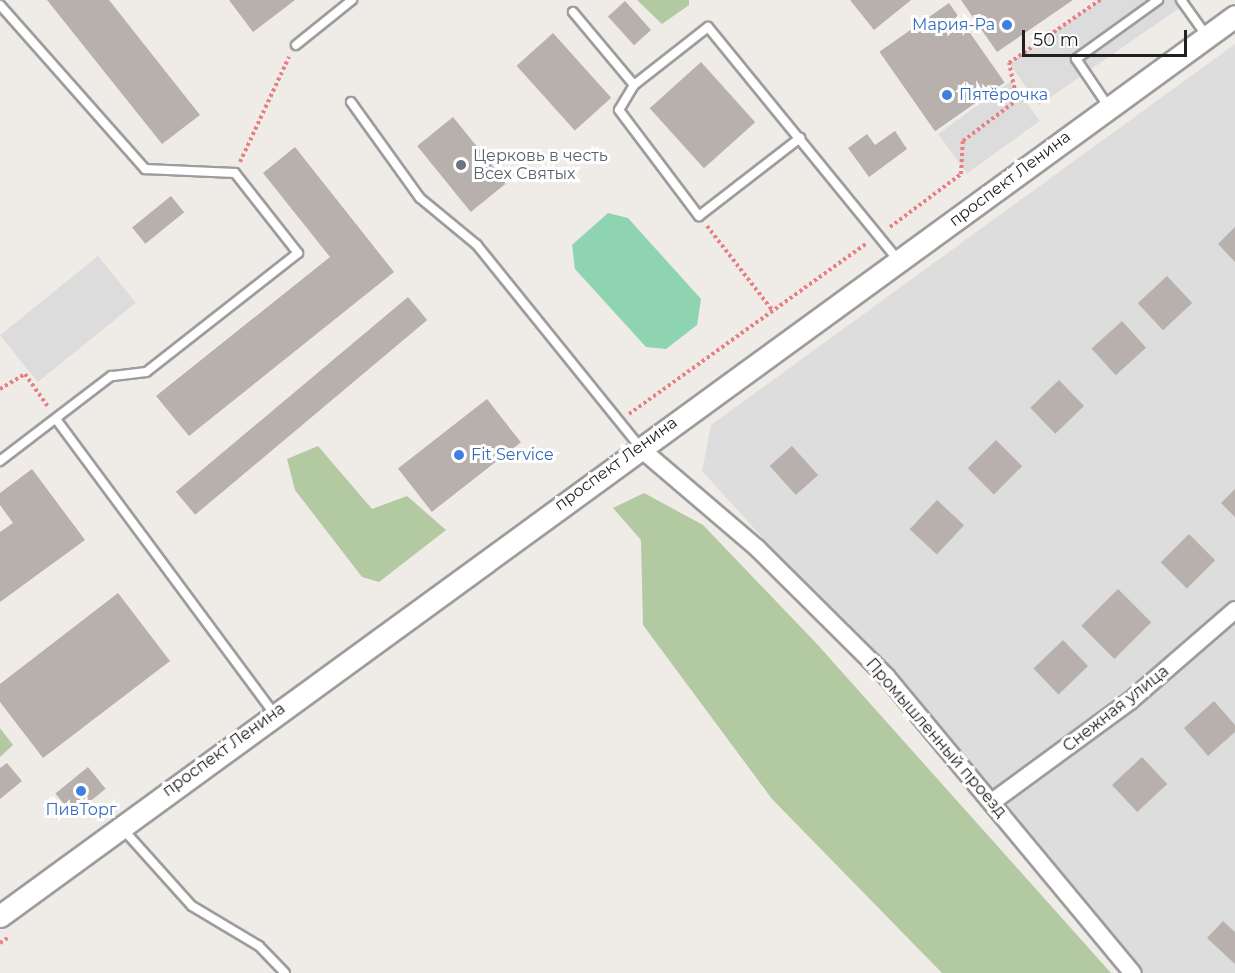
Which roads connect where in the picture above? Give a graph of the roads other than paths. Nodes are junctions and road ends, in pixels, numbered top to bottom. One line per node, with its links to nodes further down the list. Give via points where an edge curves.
1 (352, 0): 8 (lane)
2 (1158, 0): 11 (lane, via 1076,59)
3 (1181, 0): 7 (lane)
4 (0, 5): 14 (lane, via 146,169 235,173 298,253 146,372 111,376)
5 (573, 12): 9 (lane)
6 (1235, 15): 7 (street, проспект Ленина)
7 (1206, 35): 11 (street, проспект Ленина)
8 (296, 45)
9 (634, 85): 12 (lane, via 708,27); 12 (lane, via 619,110 699,216)
10 (351, 102): 15 (lane, via 420,198 477,245)
11 (1108, 106): 13 (street, проспект Ленина)
12 (800, 138): 13 (lane)
13 (899, 261): 15 (street, проспект Ленина)
14 (56, 419): 16 (lane); 18 (lane)
15 (640, 448): 18 (street, проспект Ленина); 19 (street, Промышленный проезд, via 757,549 886,676)
16 (0, 461)
17 (1235, 610): 19 (street, Снежная улица, via 1130,701)
18 (274, 714): 20 (street, проспект Ленина)
19 (992, 802): 23 (street, Промышленный проезд)
20 (120, 825): 21 (street, проспект Ленина); 22 (lane, via 192,906 259,946)
21 (0, 916)
22 (285, 973)
23 (1133, 973)

